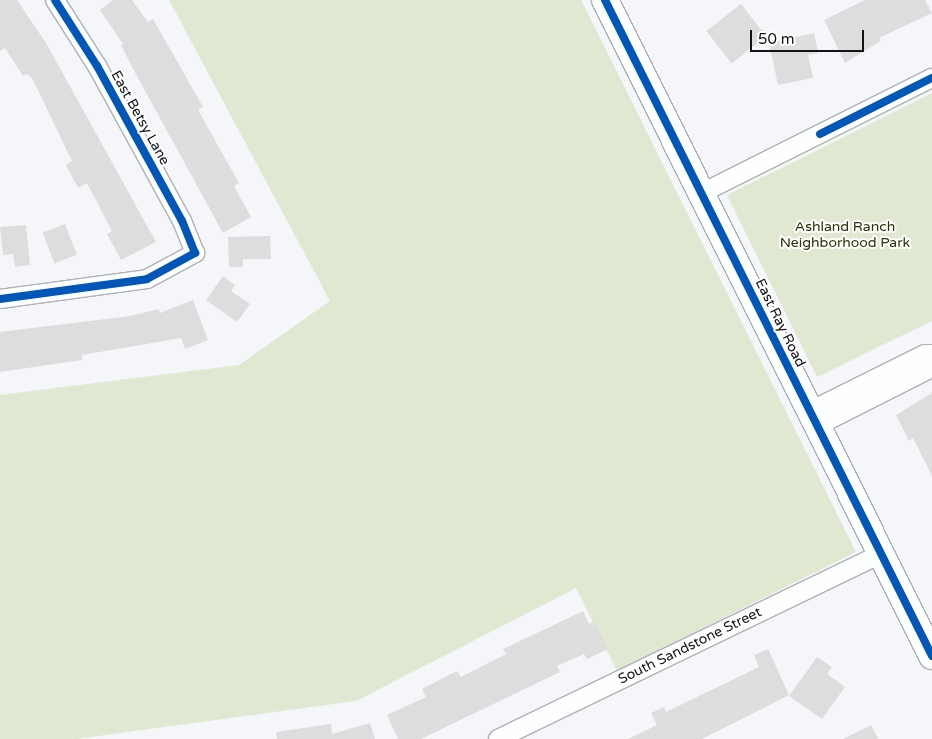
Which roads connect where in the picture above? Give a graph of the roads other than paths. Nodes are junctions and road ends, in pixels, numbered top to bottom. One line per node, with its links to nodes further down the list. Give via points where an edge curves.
1 (55, 0): 5 (street, East Betsy Lane, via 97,66 182,221 194,254 148,279)
2 (605, 0): 4 (main road, East Ray Road)
3 (932, 78): 4 (street)
4 (702, 193): 9 (main road, East Ray Road)
5 (0, 299)
6 (932, 354): 8 (street, via 925,354)
7 (932, 368): 8 (street)
8 (889, 381): 9 (street)
9 (814, 418): 10 (main road, East Ray Road)
10 (881, 554): 11 (main road, East Ray Road); 12 (street, South Sandstone Street)
11 (932, 656)
12 (498, 739)

